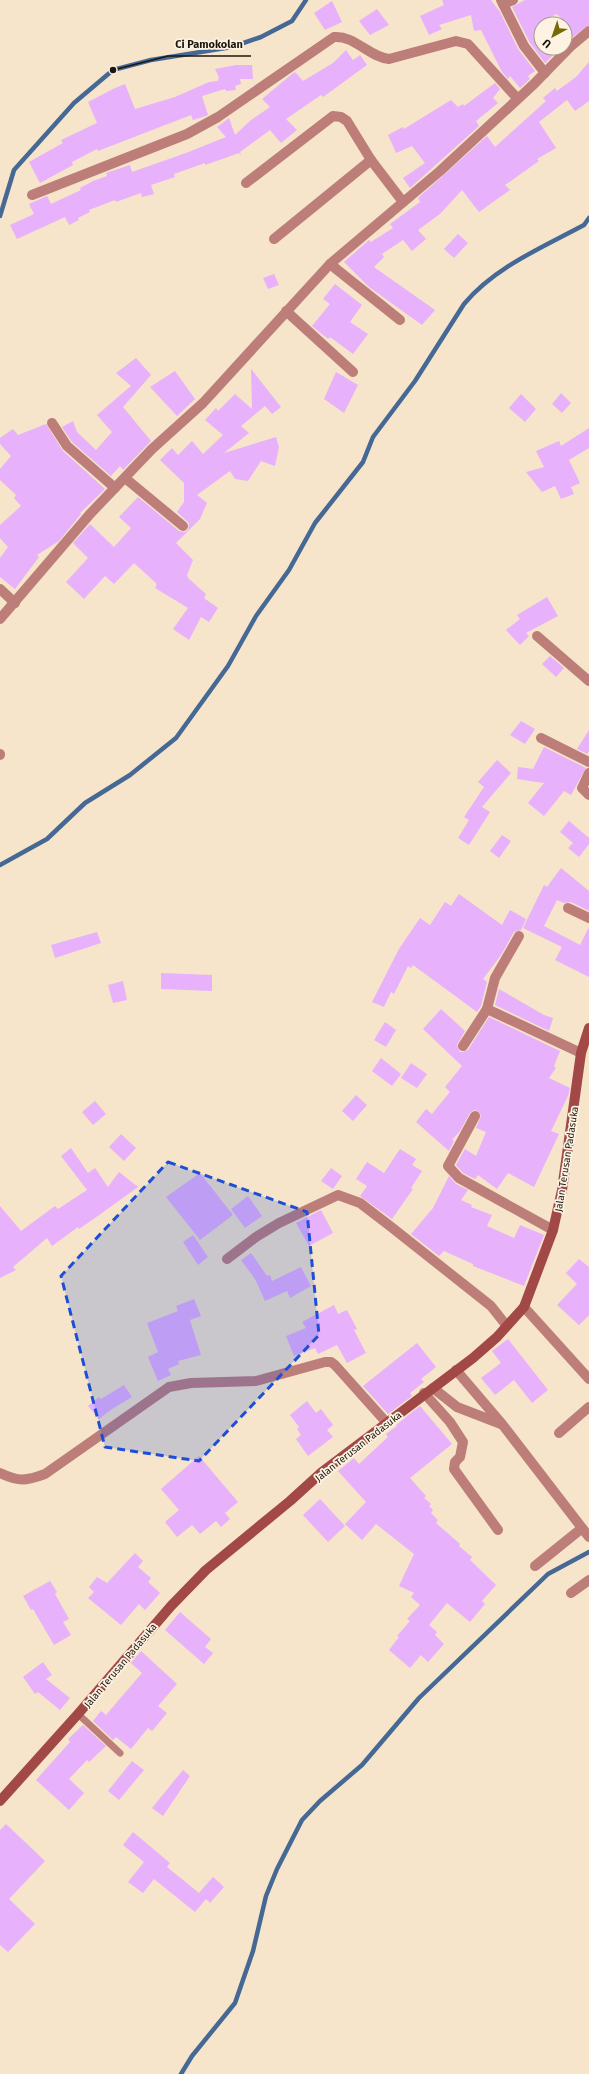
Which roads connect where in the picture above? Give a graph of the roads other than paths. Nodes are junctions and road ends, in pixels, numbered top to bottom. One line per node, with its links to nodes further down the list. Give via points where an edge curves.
1 (506, 1): 3 (street, via 524,46)
2 (589, 31): 3 (street)
3 (546, 73): 4 (street)
4 (517, 98): 7 (street, via 468,44 456,41 389,59 379,58 341,36 334,37 218,117 188,134); 8 (street)
5 (371, 160): 6 (street, via 347,121 333,116); 8 (street); 9 (street)
6 (246, 183)
7 (32, 196)
8 (404, 202): 10 (street)
9 (274, 239)
10 (330, 264): 11 (street); 12 (street)
11 (286, 311): 13 (street); 15 (street, via 202,403)
12 (400, 320)
13 (353, 372)
14 (52, 423): 16 (street, via 67,446)
15 (125, 478): 16 (street); 17 (street)
16 (115, 488): 19 (street, via 24,590)
17 (183, 526)
18 (0, 589): 19 (street)
19 (16, 603): 20 (street)
20 (0, 619)
21 (537, 636): 22 (street)
22 (589, 681)
23 (541, 738): 24 (street)
24 (589, 762)
25 (589, 773): 26 (street, via 582,788)
26 (589, 795)
27 (568, 908): 28 (street)
28 (589, 918)
29 (519, 936): 30 (street, via 495,978)
30 (487, 1009): 32 (street); 33 (street)
31 (589, 1028): 33 (street, Jalan Terusan Padasuka)
32 (463, 1046)
33 (581, 1053): 35 (street, Jalan Terusan Padasuka, via 562,1190)
34 (475, 1116): 35 (street, via 448,1166 459,1178)
35 (553, 1230): 37 (street, Jalan Terusan Padasuka)
36 (227, 1259): 38 (street, via 256,1237 338,1195 360,1203 396,1230 490,1306)
37 (524, 1307): 38 (street, Jalan Terusan Padasuka); 40 (street)
38 (506, 1325): 39 (street, Jalan Terusan Padasuka, via 497,1336)
39 (456, 1370): 41 (street, Jalan Terusan Padasuka); 44 (street)
40 (589, 1379)
41 (428, 1391): 43 (street, Jalan Terusan Padasuka); 44 (street, via 457,1407); 48 (street, via 463,1442 454,1469)
42 (589, 1407): 45 (street)
43 (386, 1422): 46 (street, via 335,1365 325,1362 256,1381 191,1383 169,1387 46,1474 30,1480 14,1480); 53 (street, Jalan Terusan Padasuka, via 322,1472 285,1506 206,1570 171,1606)
44 (502, 1424): 47 (street)
45 (559, 1433)
46 (0, 1473)
47 (581, 1529): 49 (street); 50 (street)
48 (498, 1530)
49 (589, 1537)
50 (535, 1566)
51 (589, 1580): 52 (street)
52 (571, 1593)
53 (78, 1714): 54 (lane); 55 (street, Jalan Terusan Padasuka)
54 (120, 1753)
55 (0, 1802)

